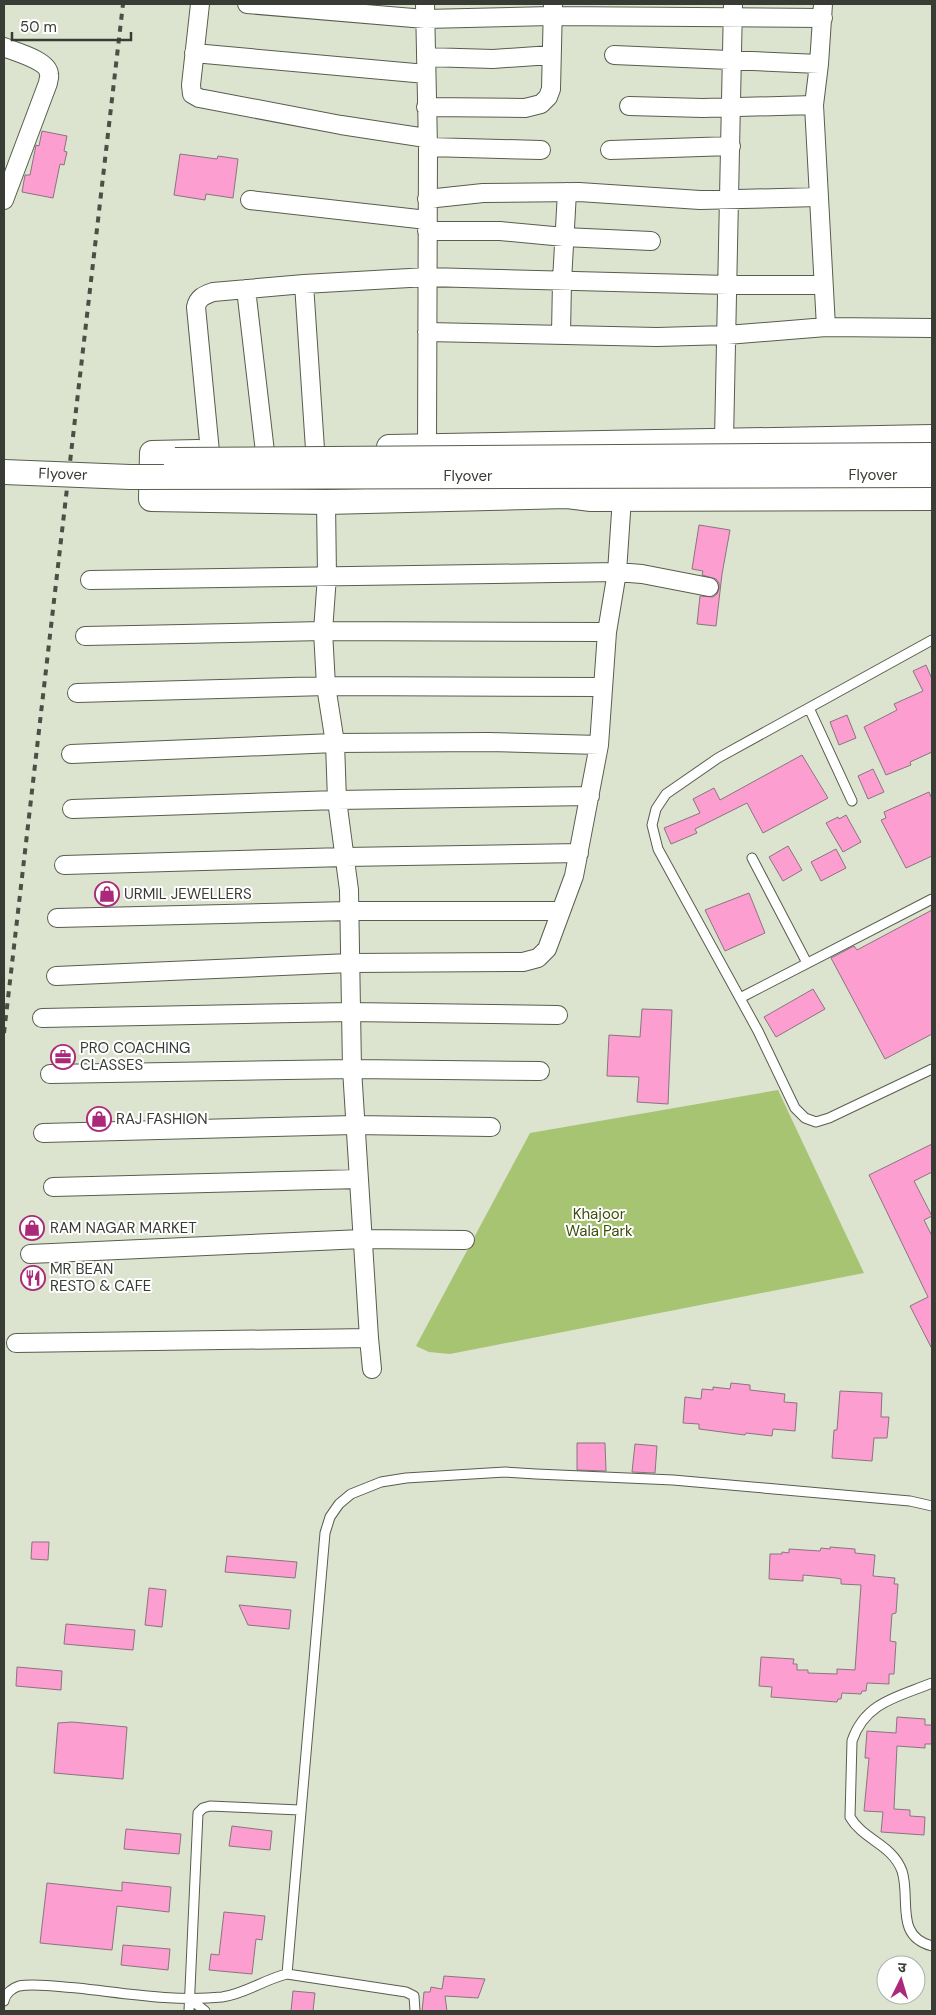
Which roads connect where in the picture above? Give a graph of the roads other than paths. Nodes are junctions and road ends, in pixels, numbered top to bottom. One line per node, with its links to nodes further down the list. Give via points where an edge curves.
1 (200, 4): 8 (street)
2 (247, 4): 6 (street)
3 (552, 10): 4 (street); 6 (street); 9 (street)
4 (732, 10): 5 (street); 11 (street)
5 (823, 11): 12 (street)
6 (425, 12): 13 (street)
7 (4, 47): 25 (street, via 40,62 49,74)
8 (194, 53): 13 (street); 18 (street, via 191,85 192,94 199,98)
9 (551, 55): 13 (street); 16 (street, via 551,89 542,104 535,107)
10 (614, 55): 11 (street)
11 (731, 60): 12 (street); 17 (street)
12 (819, 64): 14 (street)
13 (426, 66): 16 (street)
14 (814, 105): 17 (street); 23 (street)
15 (628, 106): 17 (street)
16 (426, 107): 18 (street)
17 (732, 107): 19 (street)
18 (427, 142): 20 (street); 24 (street)
19 (730, 146): 21 (street); 27 (street)
20 (541, 150)
21 (610, 150)
22 (567, 192): 24 (street, via 484,193); 27 (street); 29 (street)
23 (818, 196): 27 (street); 35 (street)
24 (426, 199): 28 (street)
25 (4, 200)
26 (250, 200): 28 (street)
27 (728, 200): 34 (street)
28 (427, 226): 29 (street); 31 (street)
29 (564, 237): 30 (street); 32 (street)
30 (651, 242)
31 (427, 277): 32 (street); 33 (street); 39 (street)
32 (562, 280): 34 (street); 40 (street)
33 (304, 284): 36 (street); 46 (street)
34 (728, 285): 35 (street); 41 (street)
35 (822, 285): 37 (street)
36 (246, 289): 47 (street, via 213,292 203,296 196,307); 48 (street)
37 (826, 327): 38 (street); 41 (street)
38 (932, 328)
39 (427, 332): 40 (street); 45 (street)
40 (561, 334): 41 (street)
41 (727, 335): 43 (street)
42 (932, 437): 43 (street)
43 (724, 440): 44 (street)
44 (580, 443): 45 (street); 53 (street, via 539,462 385,466 237,475 541,479 556,483); 56 (street)
45 (427, 446): 46 (street)
46 (314, 449): 48 (street)
47 (210, 452): 48 (street); 57 (street, via 152,453 151,499)
48 (265, 452)
49 (932, 454): 50 (street, Flyover, bridge, via 141,460)
50 (4, 457)
51 (4, 472): 52 (street, Flyover, bridge, via 130,477)
52 (932, 475)
53 (567, 496): 56 (street); 57 (street)
54 (622, 498): 55 (street); 56 (street); 58 (street)
55 (932, 498)
56 (591, 499)
57 (326, 502): 59 (street)
58 (617, 572): 59 (street); 61 (street); 63 (street)
59 (327, 576): 60 (street); 62 (street)
60 (90, 580)
61 (709, 587)
62 (323, 631): 63 (street); 64 (street); 66 (street)
63 (607, 632): 67 (street)
64 (85, 636)
65 (932, 640): 69 (lane)
66 (326, 686): 67 (street); 68 (street); 70 (street)
67 (603, 687): 71 (street)
68 (77, 693)
69 (809, 708): 75 (lane); 88 (lane, via 718,758 666,794 656,808 652,825 658,849)
70 (335, 743): 71 (street); 72 (street); 74 (street)
71 (600, 745): 73 (street)
72 (71, 754)
73 (590, 796): 74 (street); 77 (street)
74 (338, 800): 76 (street); 78 (street)
75 (852, 801)
76 (72, 809)
77 (580, 853): 78 (street); 83 (street)
78 (345, 857): 80 (street); 82 (street)
79 (752, 858): 86 (lane)
80 (64, 865)
81 (932, 898): 86 (lane)
82 (350, 911): 83 (street); 84 (street); 85 (street)
83 (561, 911): 85 (street, via 547,949 538,958 523,962)
84 (57, 918)
85 (350, 963): 87 (street); 89 (street)
86 (808, 963): 88 (lane)
87 (56, 976)
88 (740, 998): 93 (lane, via 794,1108 805,1118 816,1122 829,1118)
89 (350, 1012): 90 (street); 91 (street); 92 (street)
90 (558, 1014)
91 (42, 1018)
92 (352, 1069): 94 (street); 95 (street); 96 (street)
93 (932, 1069)
94 (540, 1071)
95 (50, 1074)
96 (354, 1125): 97 (street); 98 (street); 99 (street)
97 (491, 1127)
98 (43, 1133)
99 (359, 1180): 100 (street); 101 (street)
100 (52, 1187)
101 (362, 1238): 102 (street); 103 (street); 104 (street)
102 (465, 1240)
103 (30, 1254)
104 (369, 1338): 105 (street); 106 (street)
105 (16, 1343)
106 (372, 1369)
107 (932, 1506): 109 (lane, via 910,1501 673,1480 505,1472 406,1478 382,1482 351,1494 330,1517 325,1533)
108 (932, 1683): 110 (lane, via 880,1704 867,1713 856,1729 852,1740 850,1817 896,1860 902,1872 907,1924 911,1934)
109 (300, 1810): 111 (lane); 112 (lane, via 210,1806 198,1813)
110 (932, 1946)
111 (287, 1974): 112 (lane, via 224,1997); 116 (lane, via 406,1992 414,1996)
112 (190, 1999): 113 (lane, via 20,1986 10,1990); 114 (lane); 115 (lane)
113 (4, 2001)
114 (189, 2011)
115 (205, 2011)
116 (415, 2011)

